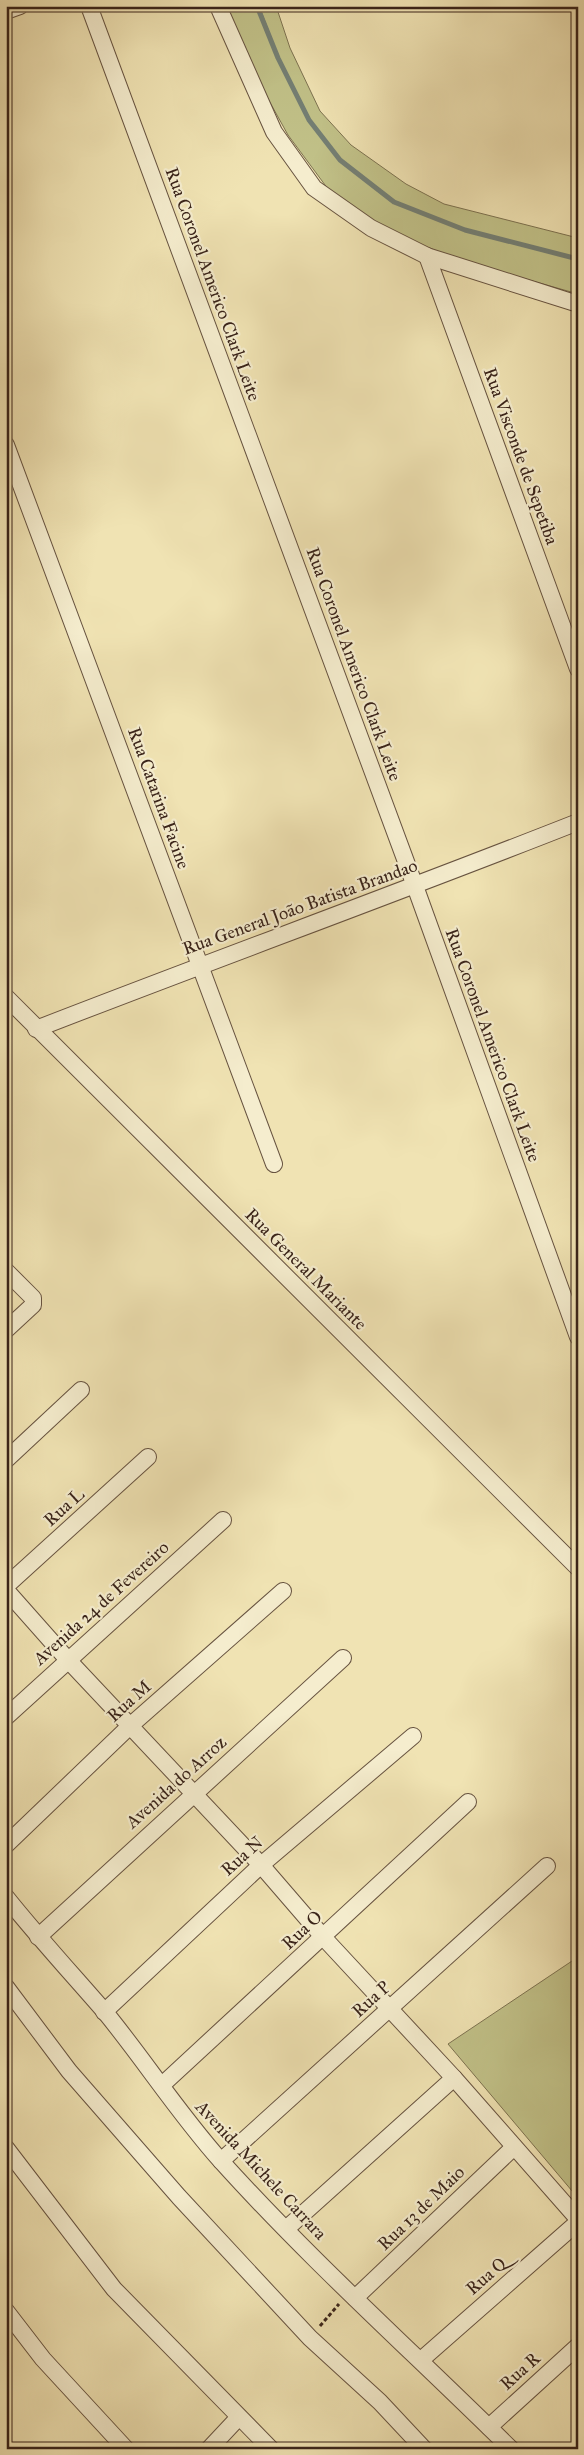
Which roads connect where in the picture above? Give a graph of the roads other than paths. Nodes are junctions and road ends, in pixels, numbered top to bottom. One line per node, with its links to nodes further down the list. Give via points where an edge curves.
1 (20, 6): 4 (street)
2 (89, 6): 10 (street, Rua Coronel Americo Clark Leite)
3 (218, 6): 5 (street, via 274,132 314,188 371,228)
4 (6, 11)
5 (427, 256): 6 (street); 8 (street, Rua Visconde de Sepetiba)
6 (578, 304)
7 (6, 446): 11 (street, Rua Catarina Facine)
8 (578, 669)
9 (578, 822): 10 (street, Rua General João Batista Brandao)
10 (415, 886): 11 (street, Rua General João Batista Brandao); 17 (street, Rua Coronel Americo Clark Leite)
11 (200, 965): 13 (street, Rua General João Batista Brandao); 14 (street, Rua Catarina Facine)
12 (6, 998): 13 (street, Rua General Mariante)
13 (36, 1029): 22 (street, Rua General Mariante)
14 (274, 1164)
15 (6, 1271): 16 (street, via 33,1298 33,1304)
16 (6, 1330)
17 (578, 1337)
18 (81, 1390): 20 (street)
19 (148, 1457): 23 (street, Rua L)
20 (6, 1460)
21 (222, 1520): 27 (street, Avenida 24 de Fevereiro)
22 (578, 1568)
23 (6, 1586)
24 (6, 1590): 27 (street)
25 (283, 1590): 29 (street, Rua M)
26 (343, 1658): 31 (street, Avenida do Arroz)
27 (68, 1660): 28 (street, Avenida 24 de Fevereiro); 29 (street)
28 (6, 1717)
29 (132, 1725): 31 (street); 33 (street, Rua M)
30 (413, 1736): 34 (street, Rua N)
31 (194, 1792): 34 (street); 37 (street, Avenida do Arroz)
32 (468, 1802): 38 (street, Rua O)
33 (6, 1845)
34 (261, 1865): 38 (street); 41 (street, Rua N)
35 (546, 1866): 40 (street, Rua P)
36 (6, 1897): 37 (street, Avenida Michele Carrara)
37 (38, 1937): 41 (street, Avenida Michele Carrara)
38 (324, 1938): 40 (street); 43 (street, Rua O)
39 (6, 1987): 58 (street, via 69,2071 123,2134 310,2338 380,2402)
40 (389, 2009): 42 (street); 46 (street, Rua P)
41 (104, 2012): 43 (street, Avenida Michele Carrara)
42 (454, 2078): 44 (street); 48 (street)
43 (162, 2085): 46 (street, Avenida Michele Carrara, via 181,2114)
44 (514, 2147): 47 (street); 49 (street, Rua 13 de Maio)
45 (6, 2148): 53 (street, via 114,2289)
46 (221, 2161): 48 (street, Avenida Michele Carrara)
47 (578, 2221): 52 (street, Rua Q)
48 (286, 2229): 49 (street, Avenida Michele Carrara)
49 (352, 2295): 52 (street, Avenida Michele Carrara)
50 (6, 2311): 55 (street, via 43,2359)
51 (578, 2346): 54 (street, Rua R)
52 (421, 2360): 54 (street, Avenida Michele Carrara)
53 (240, 2418): 56 (street); 57 (street)
54 (488, 2427): 59 (street, Avenida Michele Carrara)
55 (126, 2449)
56 (209, 2449)
57 (271, 2449)
58 (424, 2449)
59 (511, 2449)

